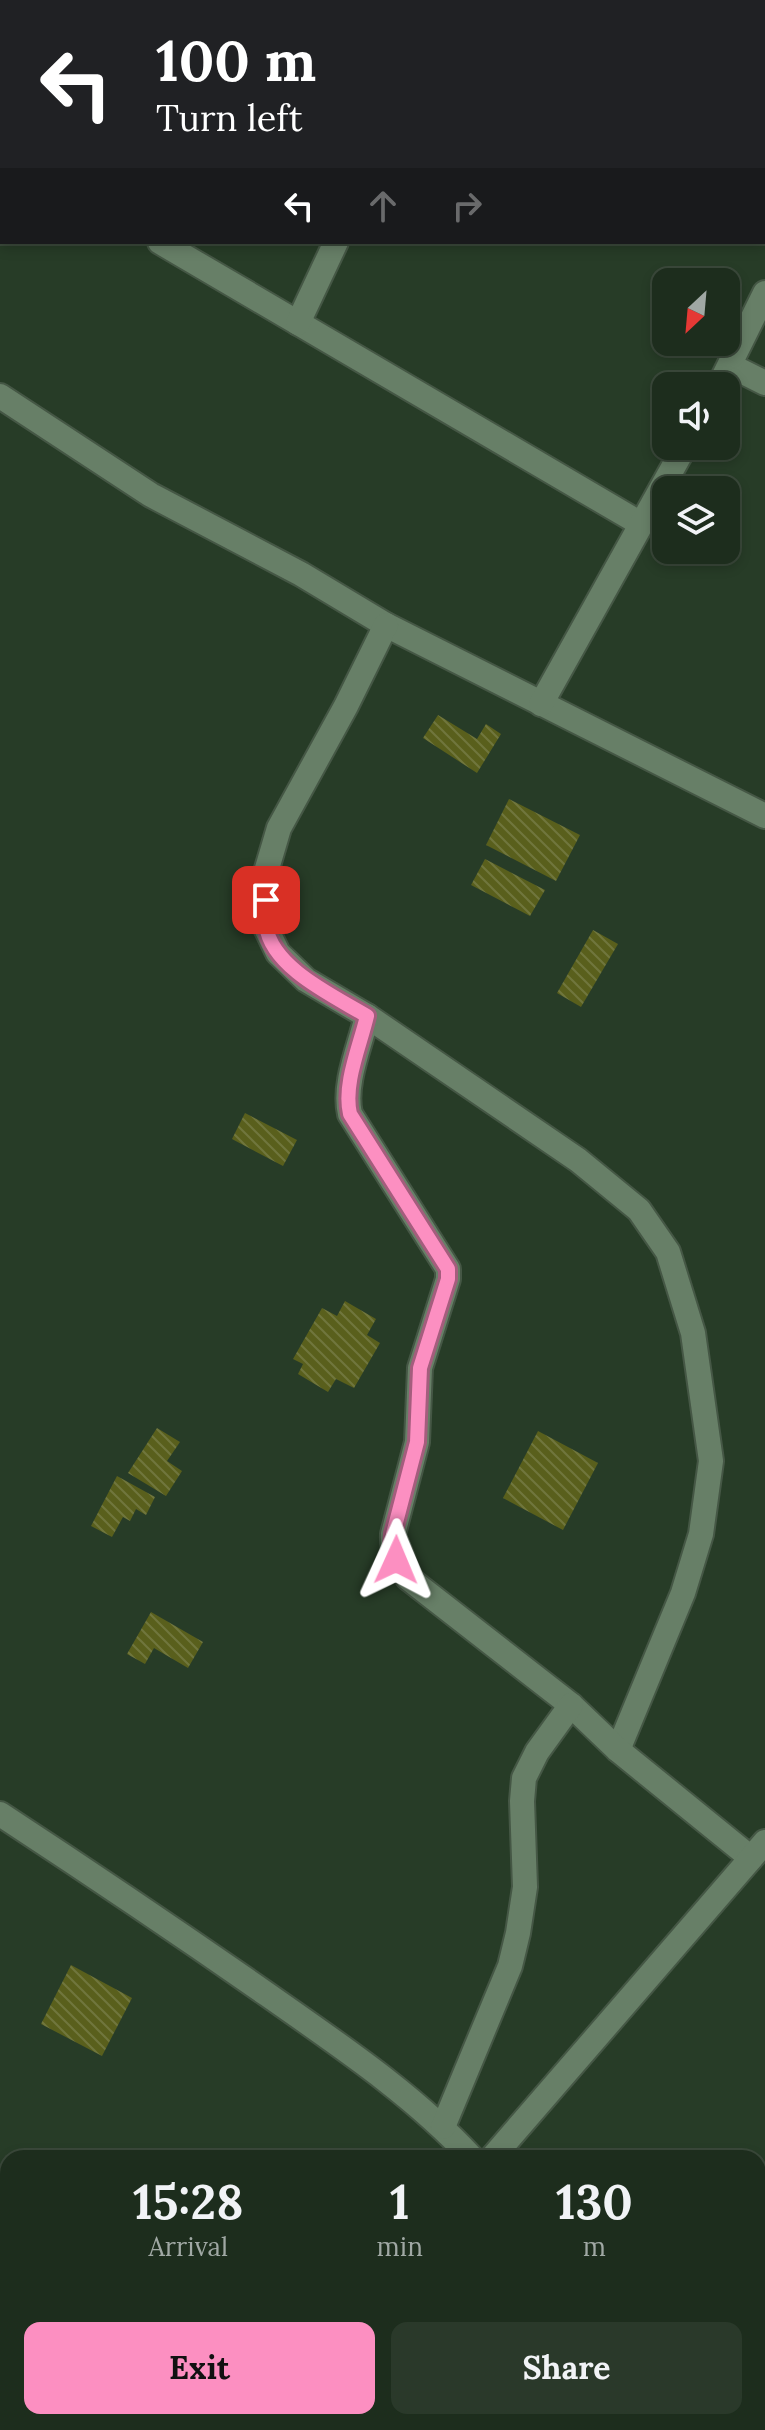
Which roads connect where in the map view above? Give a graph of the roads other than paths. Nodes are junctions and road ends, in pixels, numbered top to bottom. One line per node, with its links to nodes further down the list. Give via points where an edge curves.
1 (163, 244): 4 (street)
2 (335, 244): 4 (street)
3 (765, 293): 5 (street)
4 (298, 323): 10 (street)
5 (727, 372)
6 (740, 379): 7 (street)
7 (765, 383)
8 (0, 396): 11 (street, via 151,495)
9 (677, 460): 10 (street)
10 (641, 524): 12 (street)
11 (386, 625): 12 (street); 14 (street, via 279,828 266,872 266,928 278,953 306,980)
12 (541, 704): 13 (street)
13 (765, 816)
14 (367, 1016): 15 (street, via 350,1084 350,1114 448,1269 420,1368 417,1442 393,1534 396,1560 408,1578); 16 (street, via 578,1160 639,1210 668,1252 693,1333 711,1461 701,1534 683,1593)
15 (571, 1705): 16 (street); 19 (street, via 524,1778 525,1887 518,1933 510,1966)
16 (618, 1750): 18 (street)
17 (0, 1814): 19 (street, via 346,2050)
18 (758, 1850): 21 (street)
19 (443, 2127): 20 (street)
20 (465, 2150)
21 (499, 2150)

